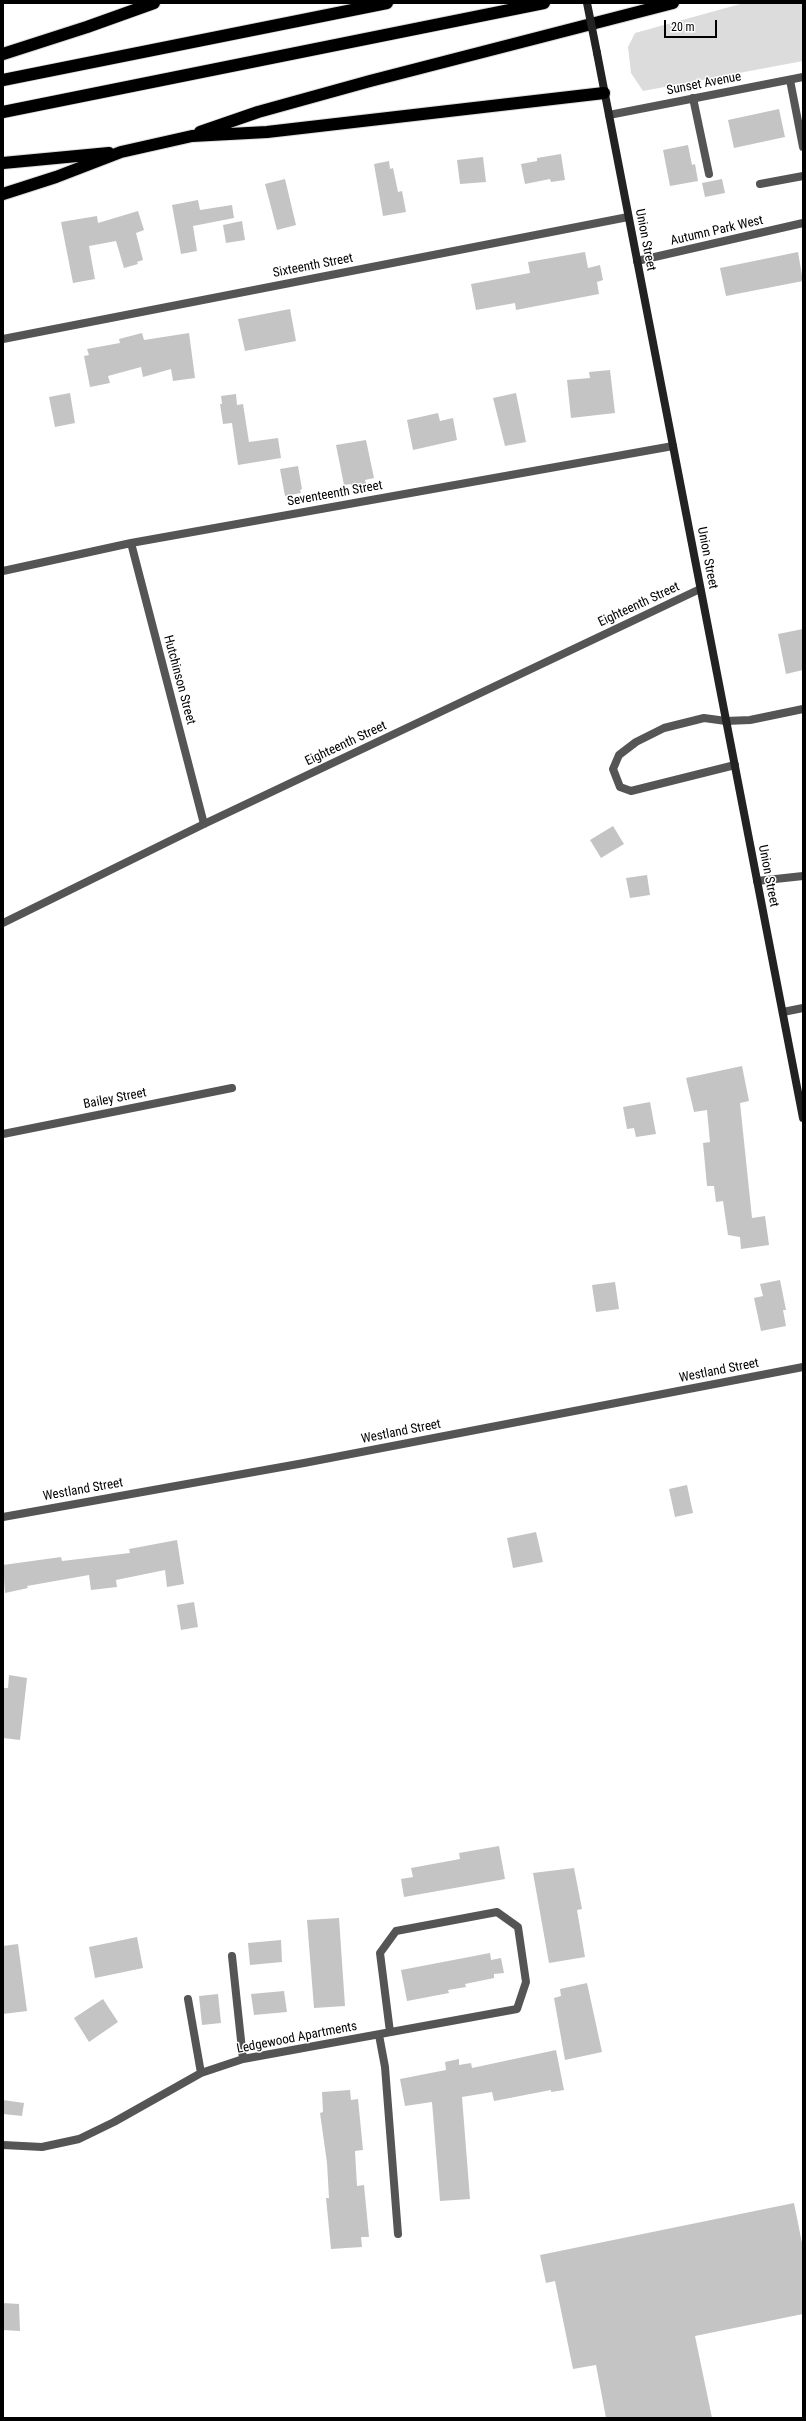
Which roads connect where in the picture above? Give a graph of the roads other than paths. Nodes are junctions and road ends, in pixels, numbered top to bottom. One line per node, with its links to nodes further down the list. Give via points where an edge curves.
1 (154, 3): 6 (highway)
2 (387, 3): 8 (highway)
3 (544, 3): 12 (highway)
4 (587, 3): 10 (main road, Union Street, bridge)
5 (673, 3): 14 (highway, via 258,112)
6 (3, 54)
7 (803, 77): 9 (street, Sunset Avenue)
8 (3, 80)
9 (790, 80): 11 (street, Sunset Avenue); 15 (street)
10 (604, 93): 13 (main road, Union Street); 14 (highway, via 275,131)
11 (693, 98): 13 (street, Sunset Avenue); 18 (street)
12 (3, 112)
13 (609, 116): 22 (main road, Union Street)
14 (192, 136): 16 (highway)
15 (803, 147)
16 (121, 152): 17 (highway); 21 (highway)
17 (3, 163)
18 (709, 174)
19 (803, 176): 20 (street)
20 (760, 184)
21 (3, 194)
22 (628, 217): 24 (main road, Union Street); 25 (street, Sixteenth Street)
23 (803, 223): 24 (street, Autumn Park West)
24 (637, 261): 26 (main road, Union Street)
25 (3, 339)
26 (673, 446): 27 (street, Seventeenth Street); 29 (main road, Union Street)
27 (131, 543): 28 (street, Seventeenth Street); 33 (street, Hutchinson Street)
28 (3, 571)
29 (700, 589): 31 (main road, Union Street); 33 (street, Eighteenth Street)
30 (803, 709): 31 (street, via 750,720)
31 (726, 721): 32 (main road, Union Street); 32 (street, via 704,718 664,728 636,742 619,755 613,769 620,787 631,791)
32 (735, 765): 35 (main road, Union Street)
33 (204, 824): 36 (street, Eighteenth Street)
34 (803, 876): 35 (street)
35 (757, 881): 38 (main road, Union Street)
36 (3, 923)
37 (803, 1008): 38 (street)
38 (782, 1012): 40 (main road, Union Street)
39 (232, 1088): 41 (street, Bailey Street)
40 (803, 1118)
41 (3, 1134)
42 (803, 1367): 43 (street, Westland Street, via 304,1463)
43 (3, 1517)
44 (232, 1956): 48 (street)
45 (188, 1999): 49 (street)
46 (390, 2032): 46 (street, Ledgewood Apartments, via 517,2010 526,1982 518,1927 497,1912 396,1931 380,1953); 47 (street, Ledgewood Apartments)
47 (379, 2035): 48 (street, Ledgewood Apartments); 51 (street, via 385,2067)
48 (243, 2059): 49 (street, Ledgewood Apartments)
49 (201, 2073): 50 (street, Ledgewood Apartments, via 79,2139 42,2147)
50 (3, 2145)
51 (398, 2234)

